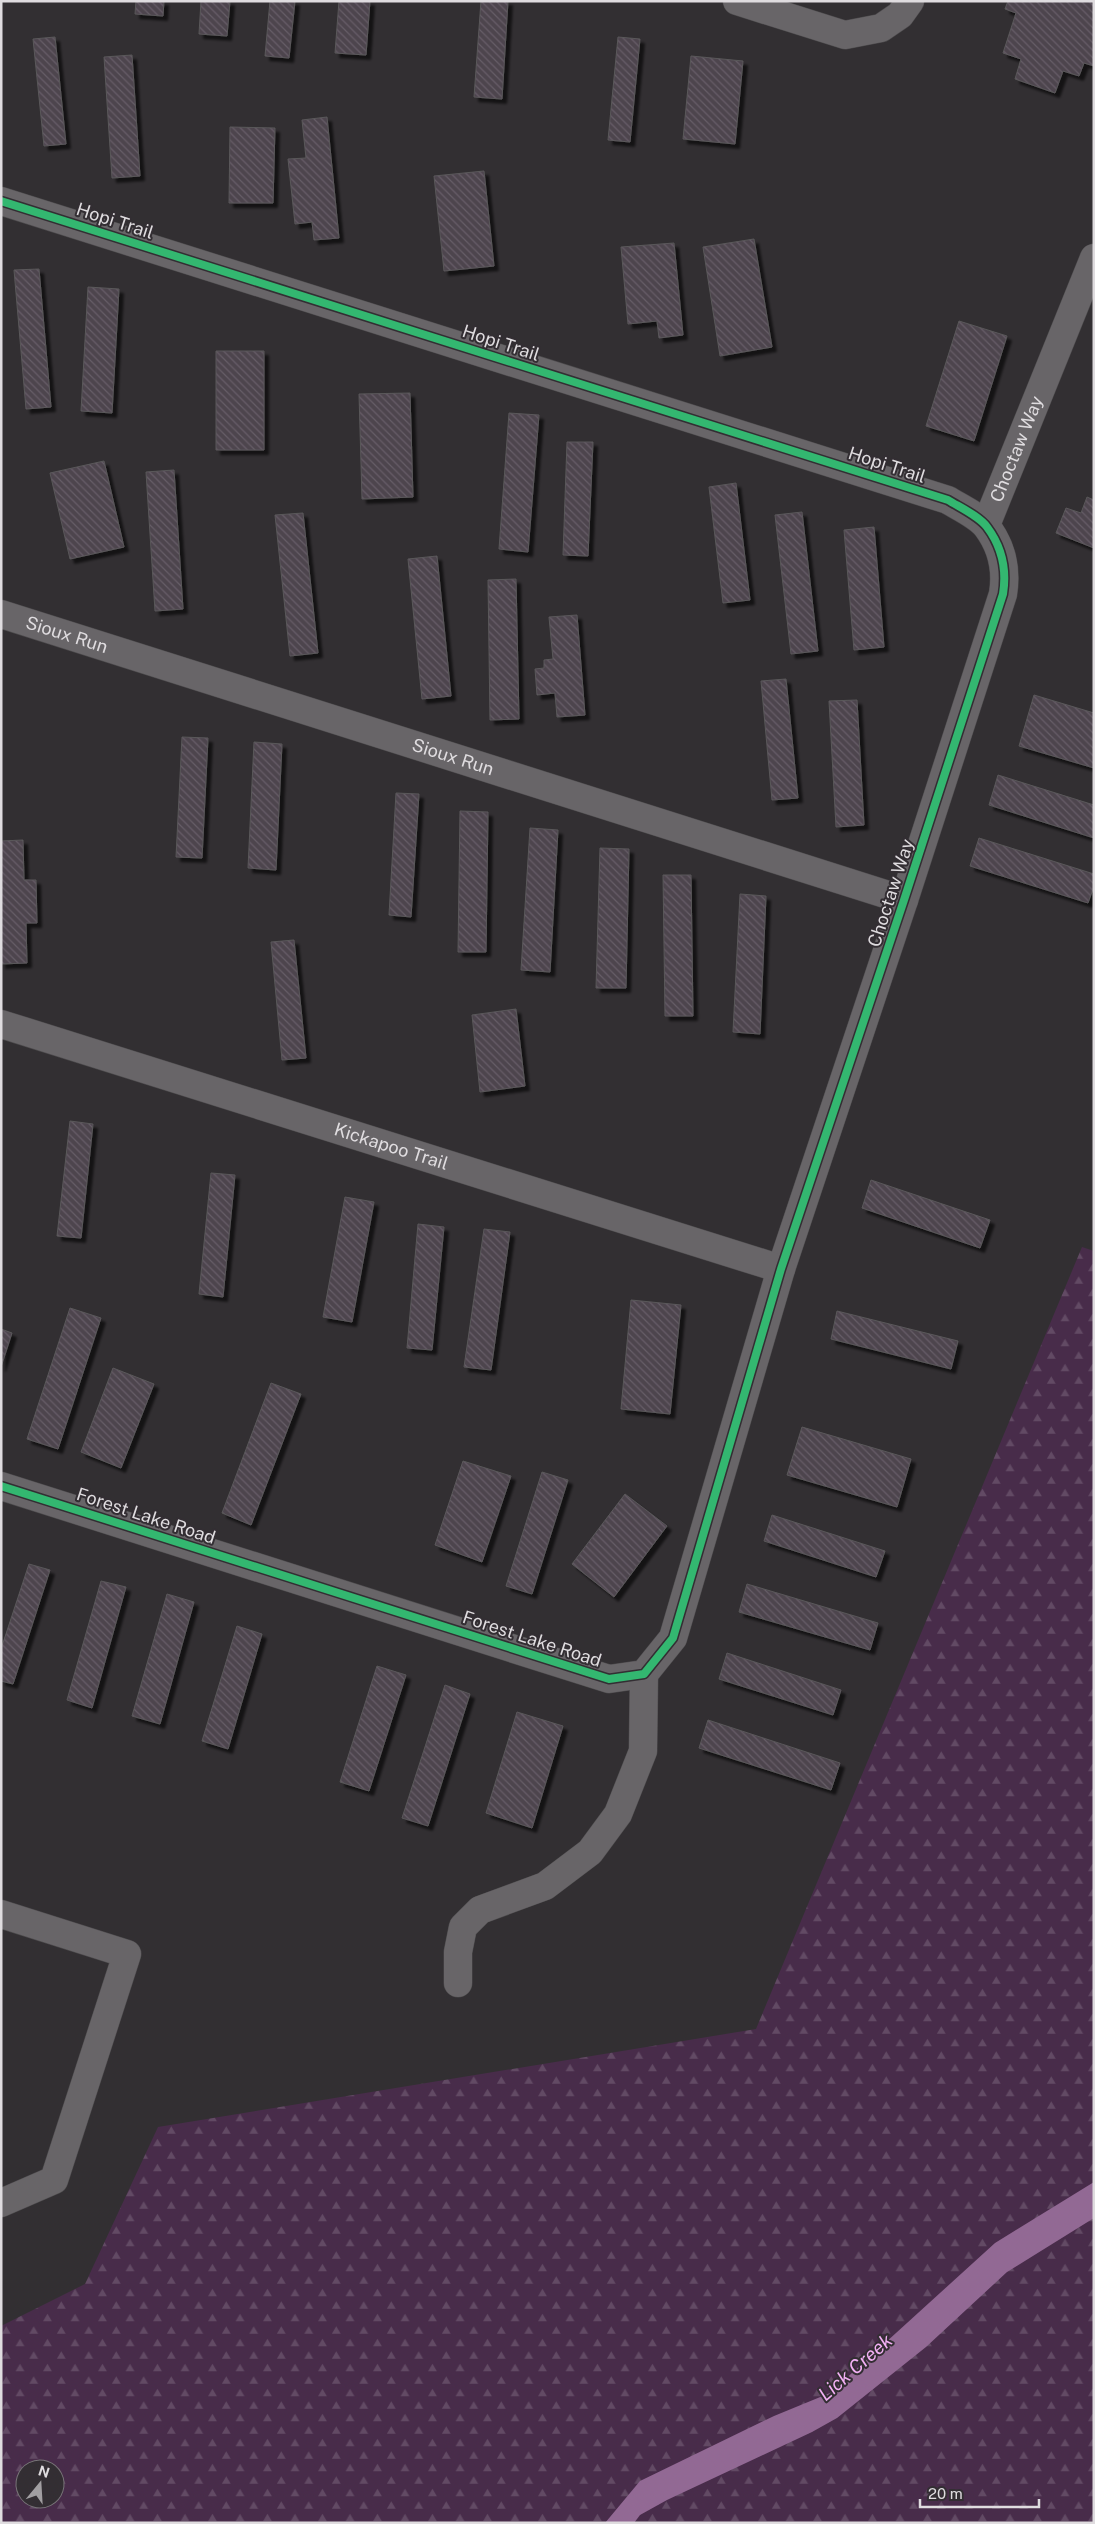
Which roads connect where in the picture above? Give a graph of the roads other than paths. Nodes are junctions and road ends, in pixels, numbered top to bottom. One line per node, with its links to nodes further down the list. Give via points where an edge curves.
1 (737, 1): 2 (street, via 845,35 881,28 900,15)
2 (910, 1)
3 (1, 201): 5 (street, Hopi Trail, via 948,500)
4 (1094, 258): 5 (street, Choctaw Way)
5 (986, 526): 7 (street, Choctaw Way, via 1004,560 1003,594)
6 (1, 614): 7 (street, Sioux Run)
7 (904, 900): 9 (street, Choctaw Way)
8 (1, 1024): 9 (street, Kickapoo Trail)
9 (781, 1269): 11 (street, via 672,1638)
10 (1, 1486): 11 (street, Forest Lake Road, via 609,1679)
11 (644, 1674): 13 (street, via 643,1751 618,1814 590,1852 545,1886 480,1910 463,1927 458,1952)
12 (1, 1914): 14 (street, via 127,1954 54,2180)
13 (458, 1983)
14 (1, 2203)

